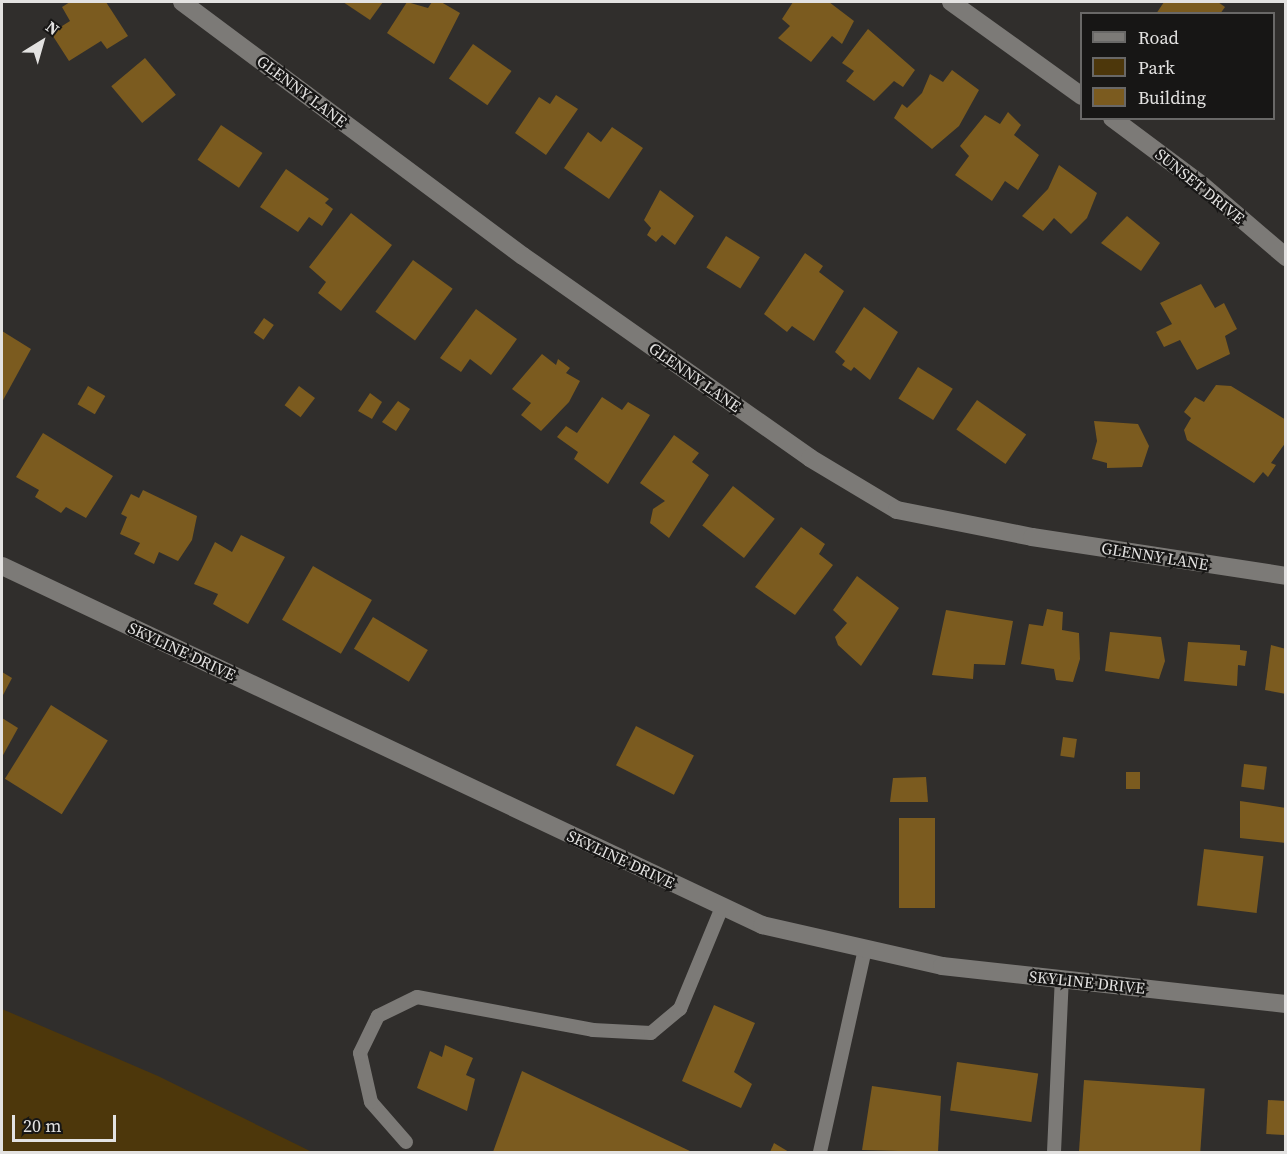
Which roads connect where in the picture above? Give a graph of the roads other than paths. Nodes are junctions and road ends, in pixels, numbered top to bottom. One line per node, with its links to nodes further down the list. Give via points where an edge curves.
1 (182, 2): 7 (street, GLENNY LANE, via 523,256 810,458 897,510 1032,537)
2 (951, 2): 3 (street)
3 (1080, 95)
4 (1115, 120): 5 (street, SUNSET DRIVE, via 1202,185)
5 (1286, 257)
6 (2, 566): 8 (street, SKYLINE DRIVE)
7 (1286, 576)
8 (722, 906): 9 (street, SKYLINE DRIVE, via 762,925); 12 (lane, via 680,1009 651,1033 593,1030 417,997 378,1016 360,1053 362,1063 371,1102)
9 (865, 949): 10 (street, SKYLINE DRIVE, via 942,966); 13 (lane)
10 (1062, 979): 11 (street, SKYLINE DRIVE); 14 (lane)
11 (1286, 1004)
12 (406, 1142)
13 (820, 1152)
14 (1054, 1152)

